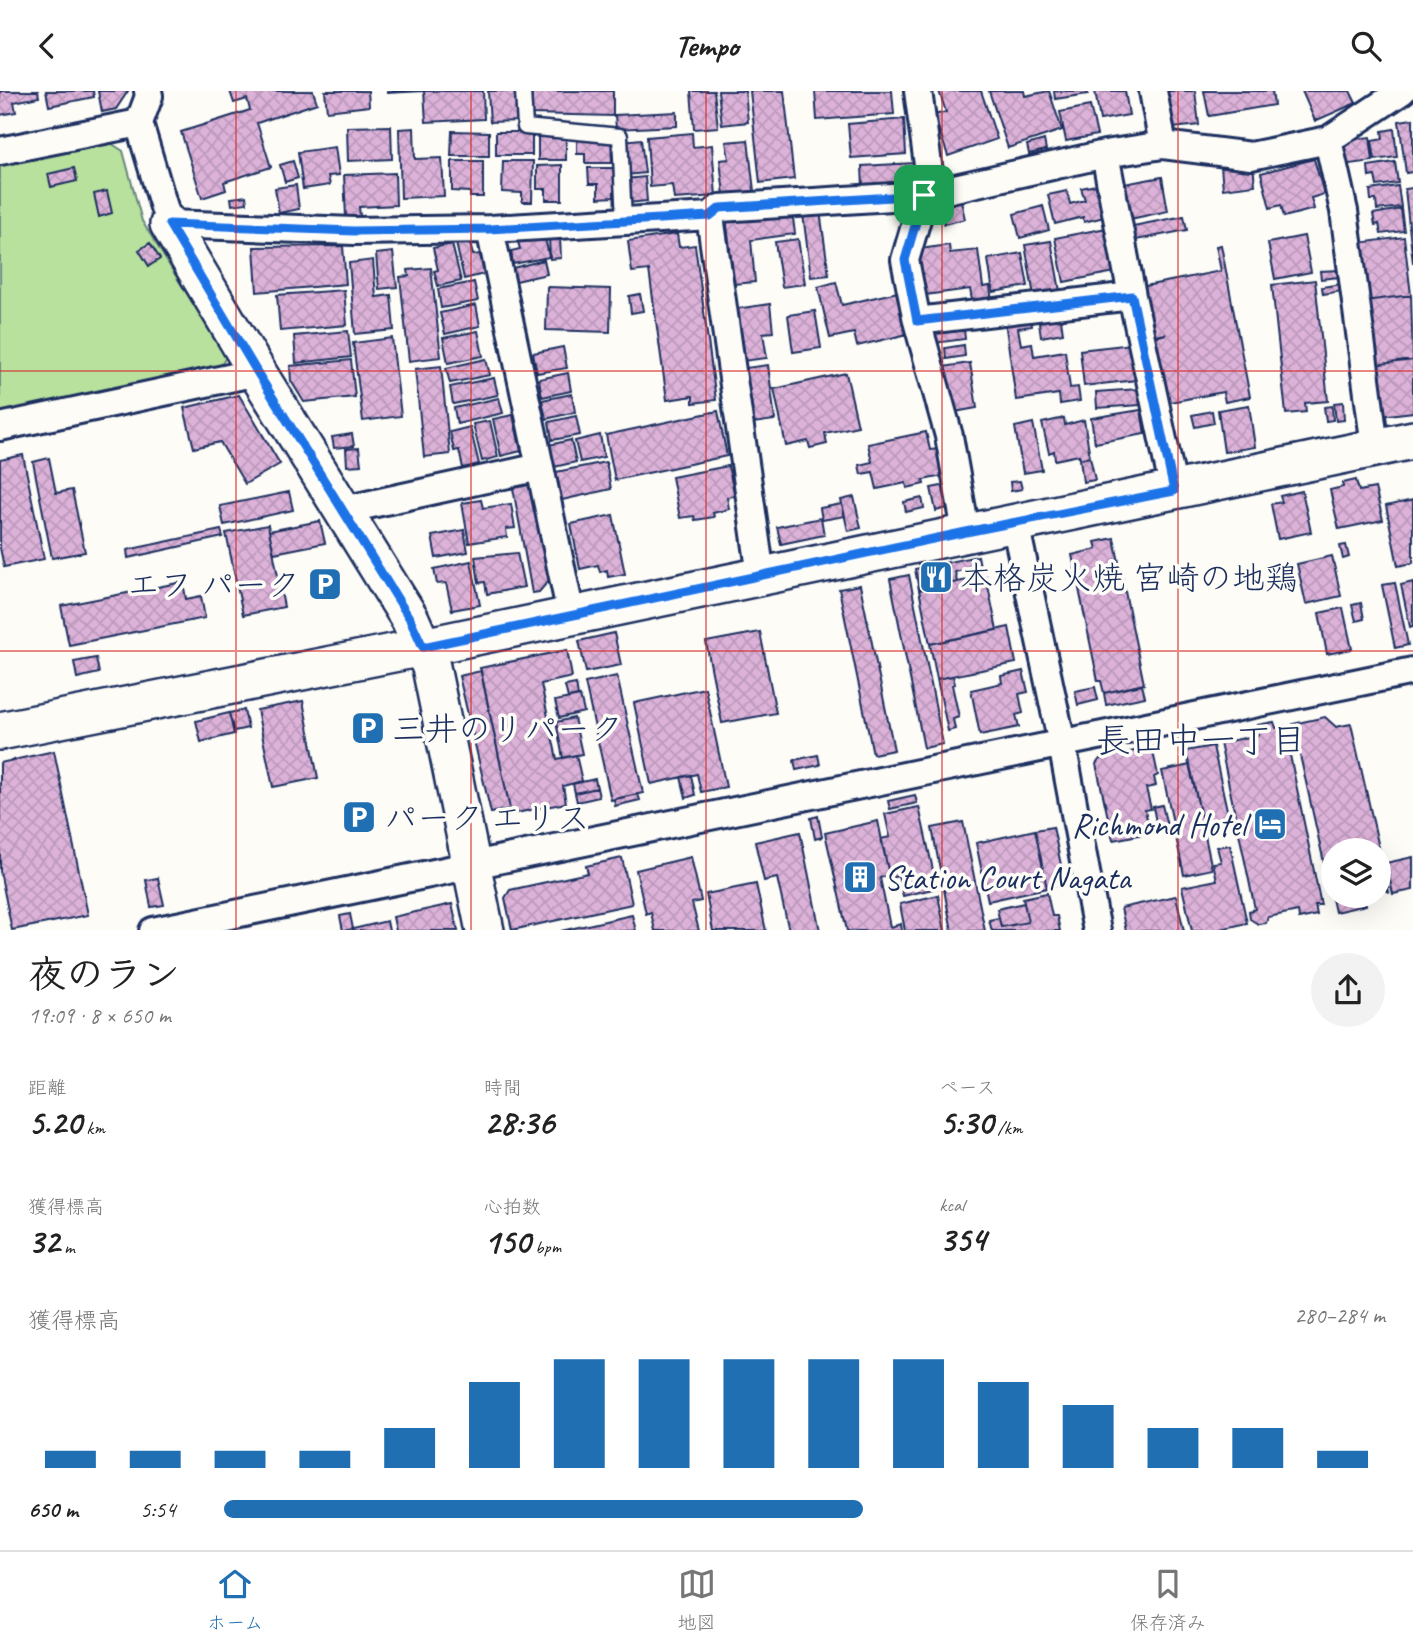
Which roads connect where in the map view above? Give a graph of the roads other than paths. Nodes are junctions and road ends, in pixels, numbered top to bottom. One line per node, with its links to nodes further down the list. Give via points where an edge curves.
1 (148, 91): 6 (street)
2 (523, 91): 13 (lane, via 525,127 620,136)
3 (918, 91): 11 (street, via 929,172)
4 (1153, 91): 8 (street)
5 (1402, 91): 7 (street)
6 (139, 123): 9 (street); 14 (street)
7 (1328, 140): 8 (street, via 1251,156); 21 (street, via 1344,211)
8 (1163, 145): 10 (street)
9 (0, 151)
10 (1105, 154): 11 (street); 16 (street)
11 (924, 195): 12 (street, via 720,208); 17 (street, via 905,260)
12 (710, 216): 13 (street); 27 (street)
13 (624, 221): 15 (street)
14 (169, 224): 15 (street, via 354,231); 18 (street)
15 (490, 229): 22 (street)
16 (1132, 296): 17 (street); 23 (street)
17 (917, 321): 26 (street, via 949,436)
18 (257, 372): 19 (street); 24 (street)
19 (0, 427)
20 (1413, 440): 21 (street)
21 (1375, 447): 23 (street)
22 (540, 467): 24 (street); 28 (street)
23 (1174, 491): 25 (street)
24 (344, 510): 29 (street)
25 (1015, 523): 26 (street); 32 (street)
26 (966, 532): 27 (street)
27 (761, 576): 28 (street)
28 (571, 615): 29 (street)
29 (423, 647): 31 (street); 33 (street, via 431,667)
30 (1413, 671): 32 (street)
31 (0, 731)
32 (1062, 744): 33 (street); 36 (street)
33 (471, 865): 34 (street); 35 (street)
34 (153, 930)
35 (485, 930)
36 (1097, 930)

